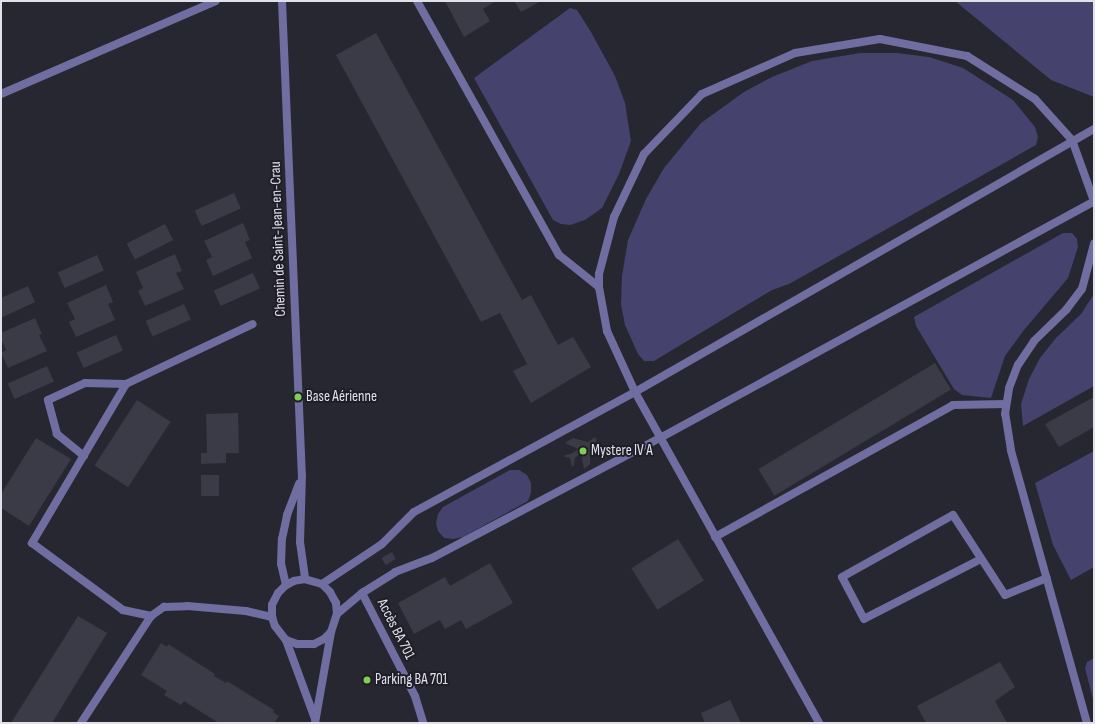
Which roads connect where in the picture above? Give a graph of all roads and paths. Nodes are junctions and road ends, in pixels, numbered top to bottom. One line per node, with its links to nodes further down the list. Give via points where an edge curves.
1 (216, 1): 4 (street)
2 (282, 1): 16 (street, Chemin de Saint-Jean-en-Crau)
3 (417, 1): 9 (street, via 559,255)
4 (1, 94)
5 (1094, 129): 6 (street)
6 (1072, 140): 7 (street); 9 (street, via 1035,99 967,56 880,39 795,53 702,94 644,154 614,217 599,274); 12 (street)
7 (1094, 201): 14 (street)
8 (1094, 244): 13 (street, via 1082,289 1066,310 1034,341 1018,365)
9 (600, 287): 12 (street, via 607,332)
10 (253, 324): 11 (street)
11 (126, 384): 15 (street); 15 (street, via 85,383 48,400 57,434)
12 (635, 392): 14 (street); 21 (street, via 414,512 382,544)
13 (1006, 404): 17 (street, via 953,405); 19 (street, via 1010,450)
14 (660, 438): 17 (street); 23 (street, via 432,558 395,572)
15 (84, 456): 25 (street, via 32,543 123,610)
16 (302, 475): 20 (street, Chemin de Saint-Jean-en-Crau, via 300,542); 22 (street, via 287,515 282,539 281,564)
17 (715, 537): 32 (street)
18 (981, 559): 18 (street, via 953,515 842,577 864,619); 19 (street, via 1005,595)
19 (1046, 578): 33 (street)
20 (305, 579): 21 (street); 22 (street)
21 (322, 584): 24 (street, via 336,603)
22 (286, 585): 26 (street, via 278,593 272,606)
23 (362, 593): 24 (street); 31 (street, Accès BA 701, via 415,696)
24 (337, 614): 27 (street)
25 (151, 616): 26 (street, via 164,607 187,606 246,610); 30 (street)
26 (272, 617): 28 (street, via 274,626)
27 (332, 632): 28 (street, via 314,644 297,644); 29 (street)
28 (286, 640): 29 (street)
29 (315, 722)
30 (81, 723)
31 (422, 723)
32 (819, 723)
33 (1087, 723)

